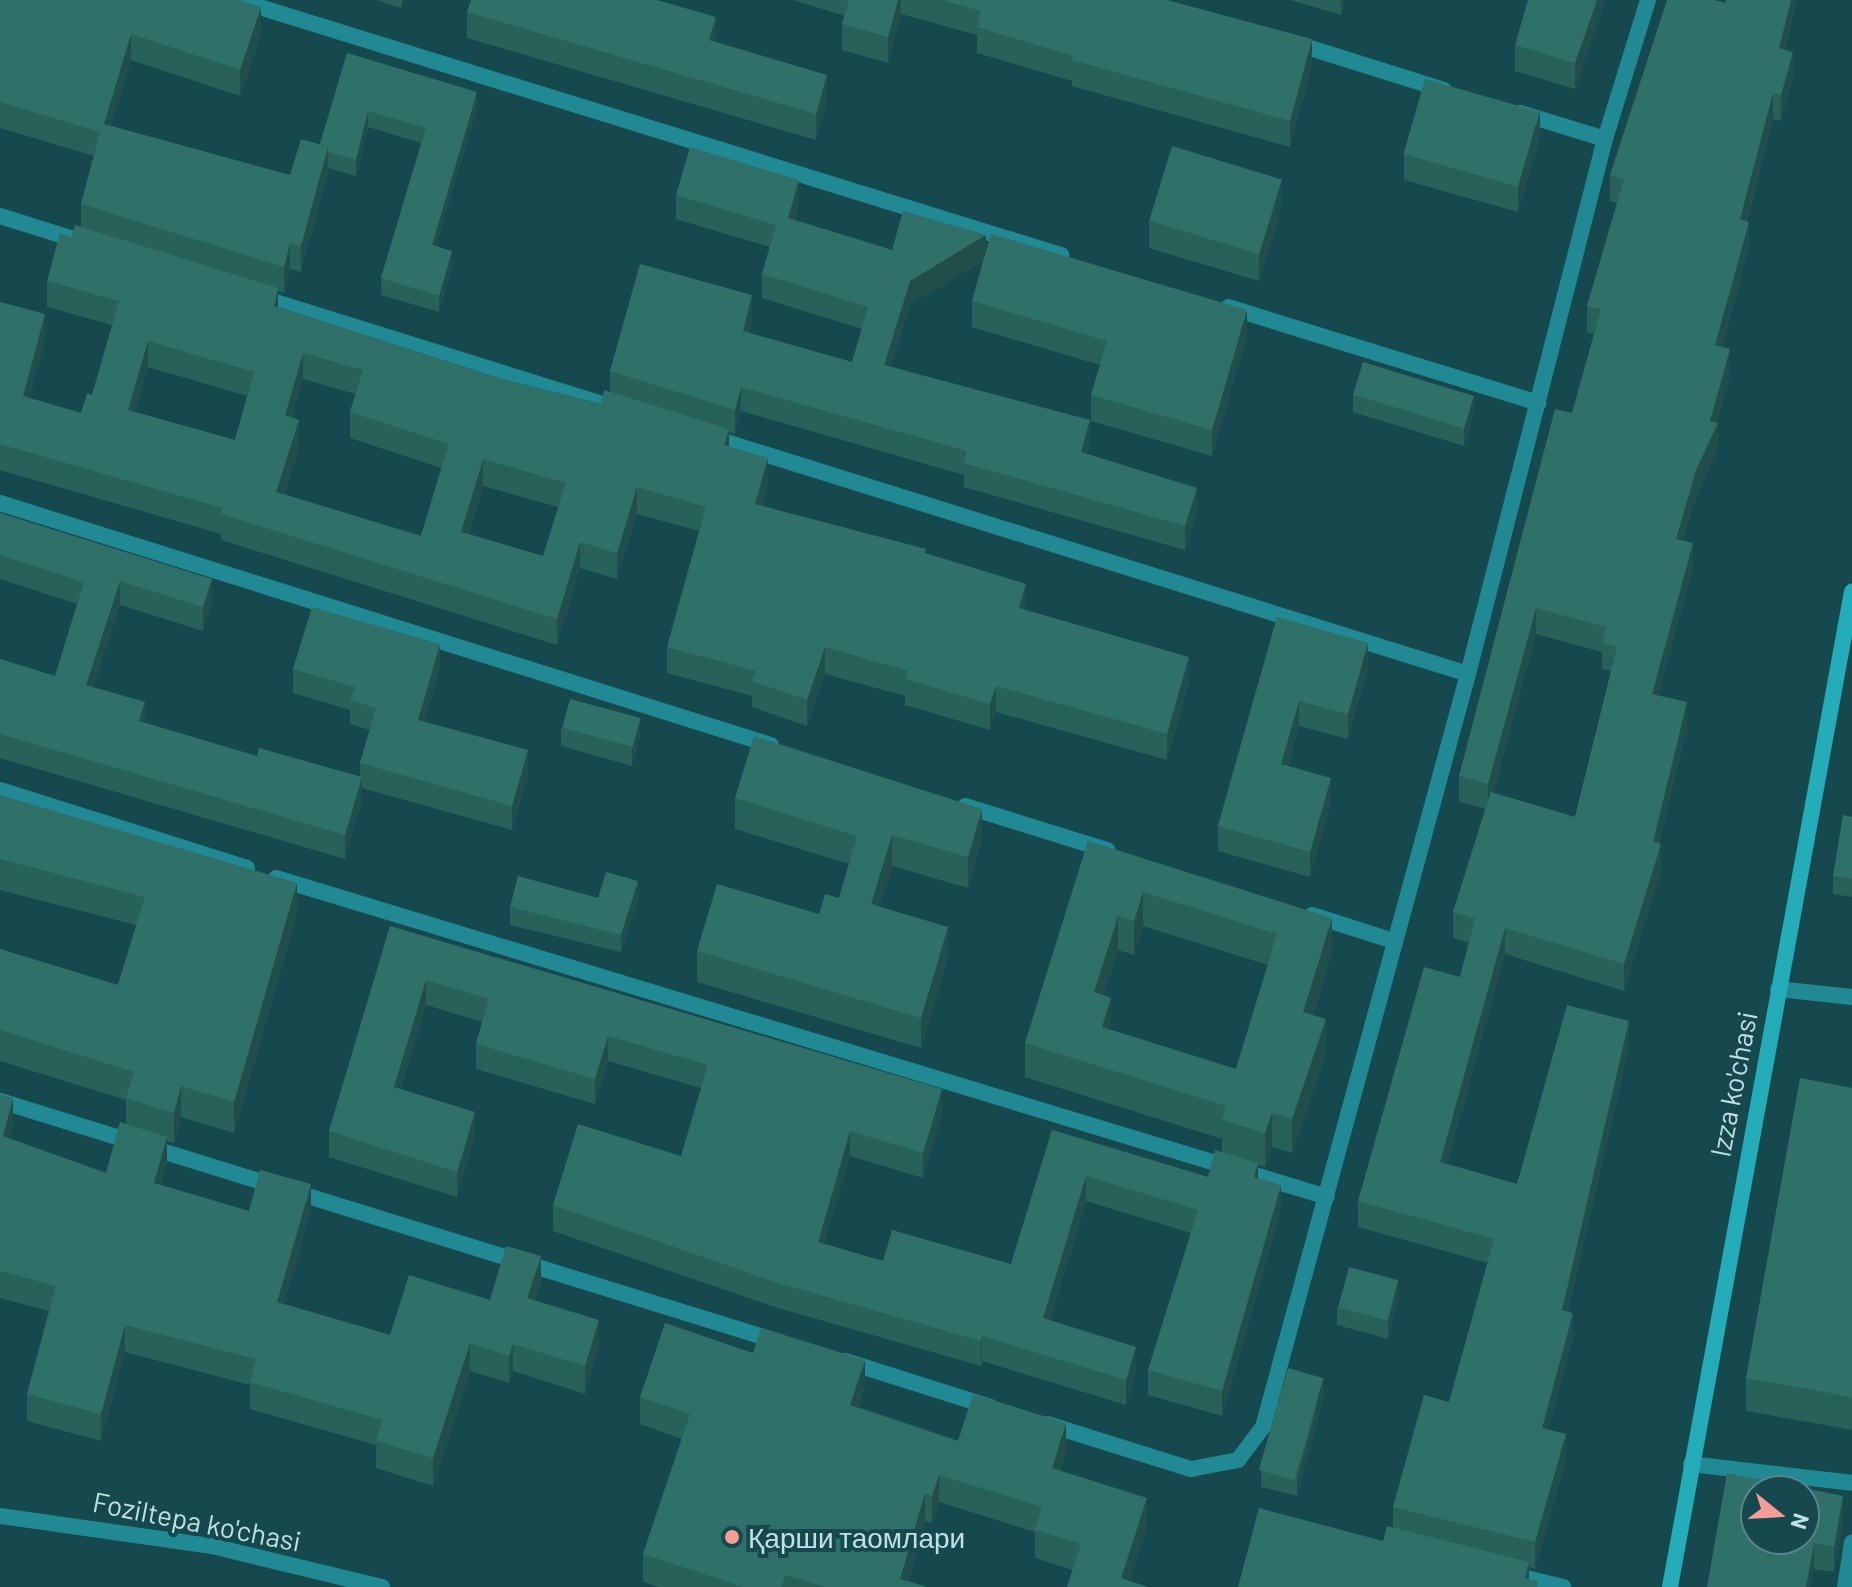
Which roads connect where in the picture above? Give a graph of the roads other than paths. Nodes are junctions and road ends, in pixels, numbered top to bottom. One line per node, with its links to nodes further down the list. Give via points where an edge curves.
1 (237, 0): 9 (street)
2 (1648, 0): 6 (street)
3 (1275, 37): 4 (street)
4 (1455, 93)
5 (1500, 107): 6 (street)
6 (1605, 139): 12 (street)
7 (0, 216): 8 (street)
8 (91, 245)
9 (1085, 263)
10 (243, 292): 13 (street)
11 (1206, 300): 12 (street)
12 (1539, 403): 18 (street)
13 (637, 415)
14 (697, 433): 18 (street)
15 (0, 503): 19 (street)
16 (1851, 597): 17 (main road, Izza ko'chasi)
17 (1846, 660): 25 (main road, Izza ko'chasi)
18 (1468, 674): 24 (street)
19 (788, 750)
20 (0, 790): 28 (street, via 478,942)
21 (940, 798): 22 (street)
22 (1122, 855)
23 (1288, 907): 24 (street)
24 (1394, 941): 28 (street)
25 (1778, 989): 26 (street); 31 (main road, Izza ko'chasi)
26 (1852, 997)
27 (0, 1101): 29 (street)
28 (1327, 1197): 30 (street, via 1263,1427 1238,1460 1191,1469)
29 (795, 1346)
30 (826, 1356)
31 (1691, 1464): 32 (street); 38 (main road, Izza ko'chasi)
32 (1852, 1483)
33 (0, 1516): 36 (street, Foziltepa ko'chasi, via 212,1546)
34 (1852, 1543): 39 (street)
35 (1485, 1568): 37 (street)
36 (382, 1587)
37 (1563, 1587)
38 (1670, 1587)
39 (1845, 1587)

